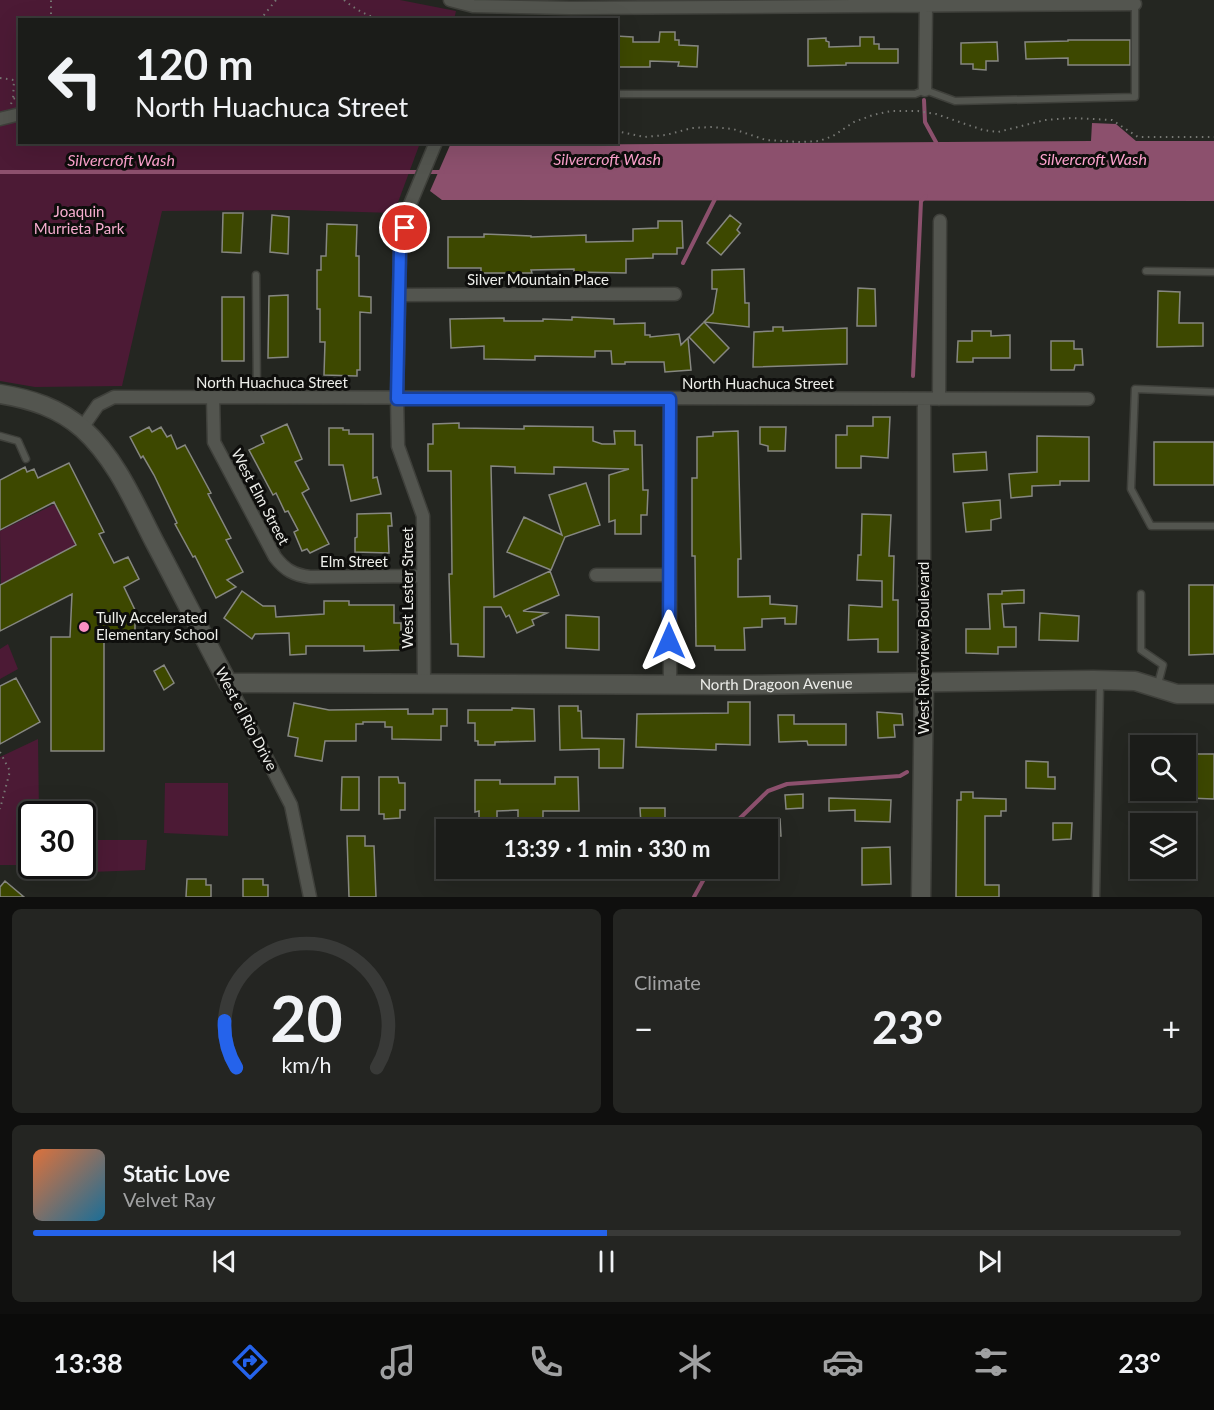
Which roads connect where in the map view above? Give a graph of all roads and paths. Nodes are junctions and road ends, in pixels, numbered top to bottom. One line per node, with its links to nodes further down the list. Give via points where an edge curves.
1 (51, 0): 14 (path)
2 (276, 0): 15 (path)
3 (344, 0): 16 (path)
4 (450, 0): 7 (street)
5 (1047, 2): 6 (street); 10 (street)
6 (1135, 2): 19 (lane, via 1135,97 955,101)
7 (473, 3): 11 (street); 17 (street)
8 (765, 3): 9 (street); 12 (street)
9 (857, 3): 13 (street)
10 (951, 3): 13 (street)
11 (572, 4): 12 (street)
12 (676, 4)
13 (926, 6): 19 (street)
14 (51, 18)
15 (262, 18)
16 (373, 18)
17 (470, 18)
18 (0, 78): 21 (path, via 14,80)
19 (925, 90): 20 (lane, via 915,94)
20 (618, 94)
21 (13, 99)
22 (18, 114): 23 (street)
23 (0, 119)
24 (618, 131): 25 (path, via 666,135 712,127 766,140 819,141 873,115 918,111 998,132 1045,120 1072,118 1112,120 1138,137)
25 (1214, 137)
26 (434, 146): 32 (street, West Lester Street, via 409,207 400,249)
27 (940, 221): 40 (street)
28 (1146, 271): 29 (lane)
29 (1214, 272)
30 (256, 275): 35 (lane)
31 (675, 294): 32 (street, Silver Mountain Place)
32 (400, 296): 37 (street, West Lester Street)
33 (1214, 392): 45 (lane, via 1135,389 1131,489 1151,526)
34 (0, 395): 42 (street, West el Rio Drive, via 42,404)
35 (257, 398): 36 (street, North Huachuca Street); 37 (street, North Huachuca Street)
36 (213, 399): 42 (street, North Huachuca Street, via 114,397 98,405); 46 (street, West Elm Street, via 214,442 275,557)
37 (397, 399): 38 (street, North Huachuca Street); 49 (street, West Lester Street, via 398,446 423,516)
38 (670, 399): 39 (street, North Huachuca Street); 48 (street)
39 (924, 399): 40 (street, North Huachuca Street); 52 (street, West Riverview Boulevard)
40 (939, 399): 41 (street, North Huachuca Street)
41 (1088, 399)
42 (82, 428): 53 (street, West el Rio Drive, via 105,452 129,492)
43 (0, 436): 44 (lane, via 18,441)
44 (27, 459)
45 (1214, 526)
46 (287, 571): 49 (street, Elm Street, via 310,577)
47 (596, 575): 48 (street)
48 (669, 575): 55 (street)
49 (422, 576): 54 (street, West Lester Street)
50 (1141, 594): 56 (lane, via 1141,650 1163,665)
51 (1100, 680): 52 (street, North Dragoon Avenue); 56 (street, North Dragoon Avenue, via 1136,681); 62 (lane)
52 (924, 682): 55 (street, North Dragoon Avenue); 61 (street, West Riverview Boulevard)
53 (228, 683): 54 (street, North Dragoon Avenue); 60 (street, West el Rio Drive, via 291,805)
54 (424, 684): 55 (street, North Dragoon Avenue)
55 (669, 685)
56 (1157, 688): 57 (street, North Dragoon Avenue, via 1177,694)
57 (1214, 694)
58 (0, 752): 59 (path, via 10,771)
59 (0, 810)
60 (310, 897)
61 (921, 897)
62 (1096, 897)

